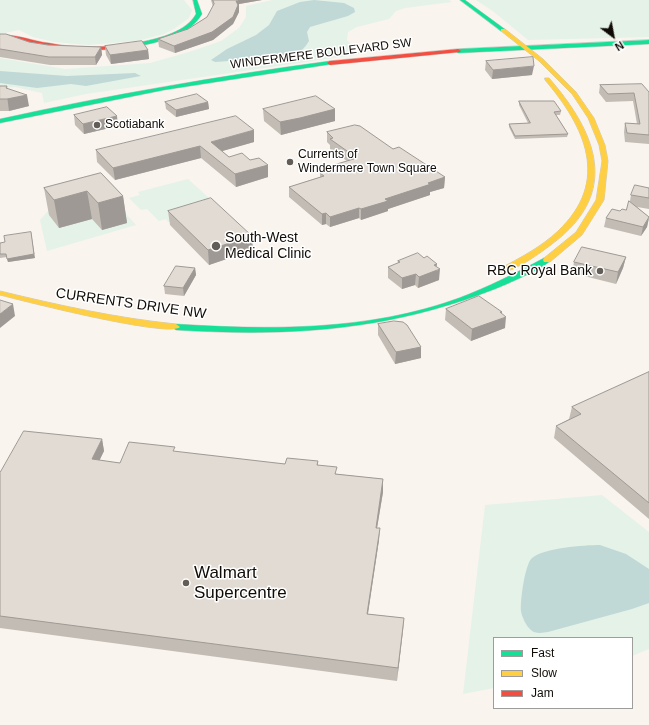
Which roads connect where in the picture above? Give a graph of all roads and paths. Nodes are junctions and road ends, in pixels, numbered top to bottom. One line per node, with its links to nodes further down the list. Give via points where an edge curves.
1 (195, 0): 4 (street, via 199,10 194,21 173,34 140,43 107,48 74,48 39,43 17,35)
2 (462, 0): 3 (street)
3 (490, 21): 7 (street, via 503,29); 7 (street, via 492,30)
4 (0, 37)
5 (649, 43): 7 (street, WINDERMERE BOULEVARD SW)
6 (649, 50): 7 (street, WINDERMERE BOULEVARD SW)
7 (523, 51): 8 (street, WINDERMERE BOULEVARD SW, via 388,57 227,78 93,100); 9 (street, WINDERMERE BOULEVARD SW, via 176,92); 10 (street, via 535,68 558,90 580,120 591,150 590,183 585,201 574,218 547,244); 11 (street, CURRENTS DRIVE NW, via 569,86 591,116 604,152 604,190 585,227 568,245 545,262 498,286 460,301 411,314 342,327 261,331 158,324 46,306)
8 (0, 121)
9 (0, 128)
10 (492, 277)
11 (0, 293)

